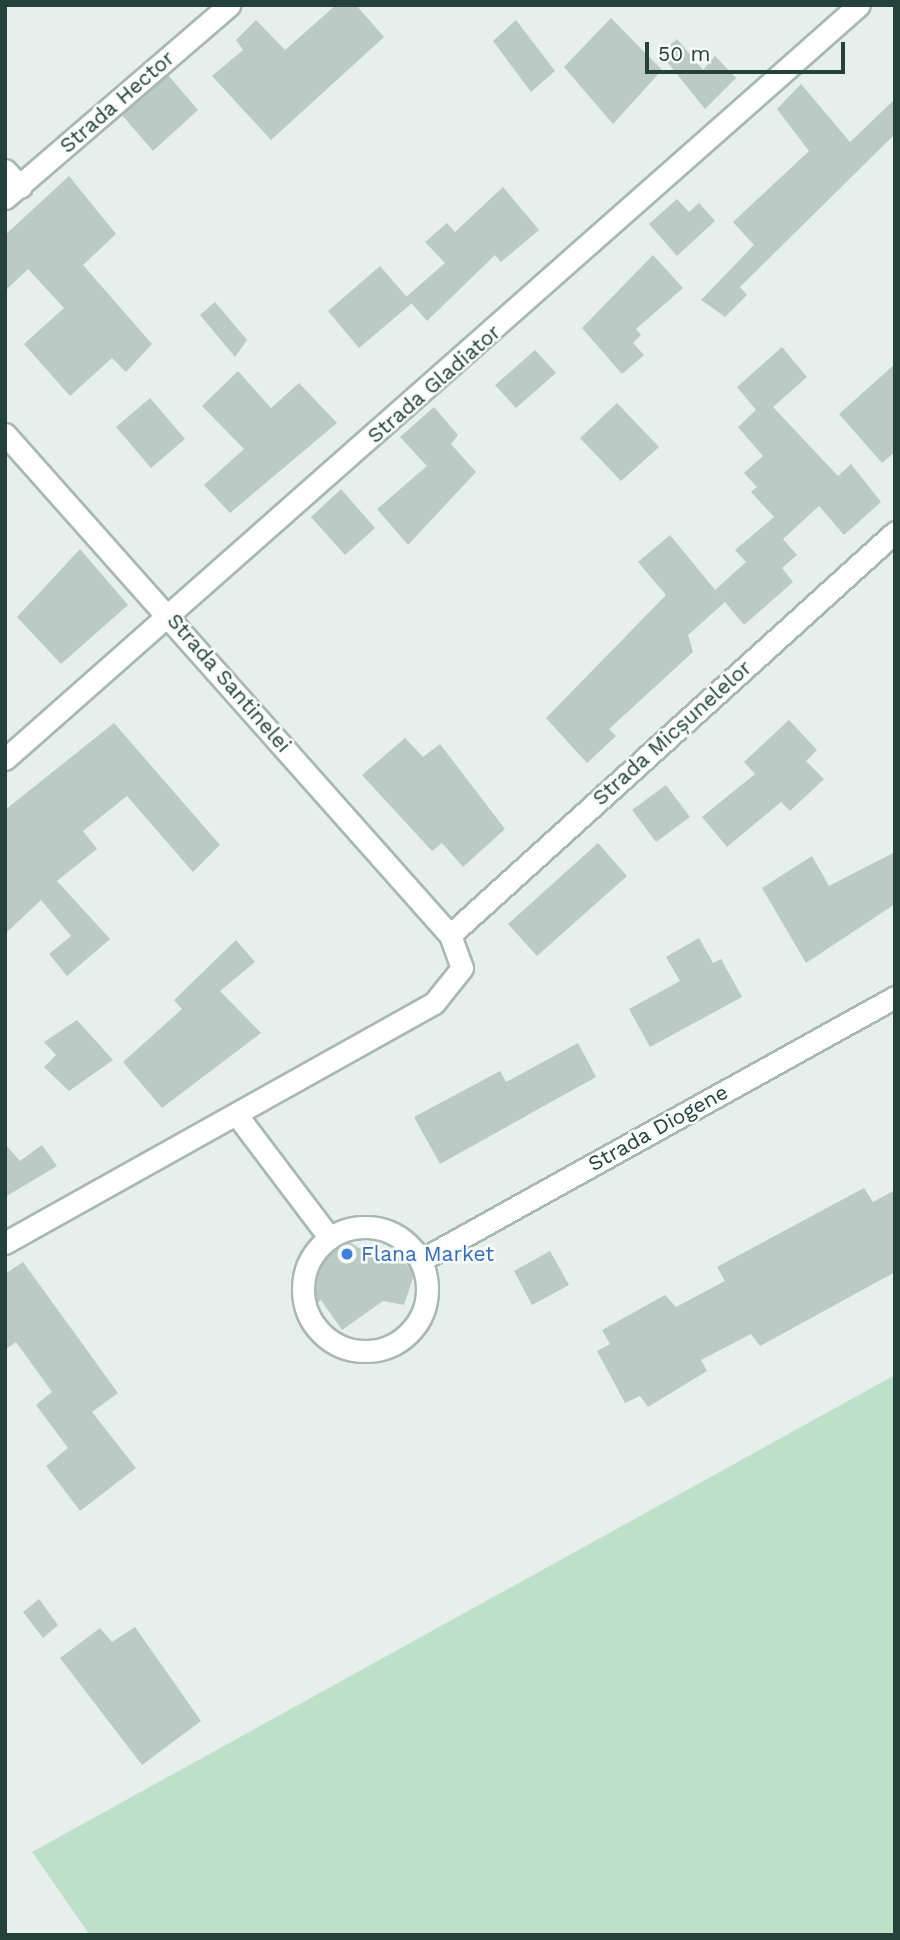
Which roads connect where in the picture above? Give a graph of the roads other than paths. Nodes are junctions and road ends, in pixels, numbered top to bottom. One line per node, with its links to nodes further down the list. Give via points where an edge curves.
1 (229, 5): 4 (street, Strada Hector)
2 (859, 5): 7 (street, Strada Gladiator)
3 (5, 170): 4 (street)
4 (13, 193)
5 (5, 434): 7 (street, Strada Santinelei)
6 (895, 531): 9 (street, Strada Micșunelelor)
7 (169, 615): 8 (street, Strada Gladiator); 9 (street, Strada Santinelei)
8 (5, 759)
9 (450, 934): 11 (street, via 462,968 434,1003)
10 (895, 997): 14 (street, Strada Diogene)
11 (236, 1114): 12 (street); 13 (street)
12 (329, 1237): 14 (street, via 359,1227 390,1231); 14 (street, via 305,1269 305,1308 321,1333 346,1349 385,1348 415,1326 428,1294)
13 (5, 1243)
14 (421, 1260)

